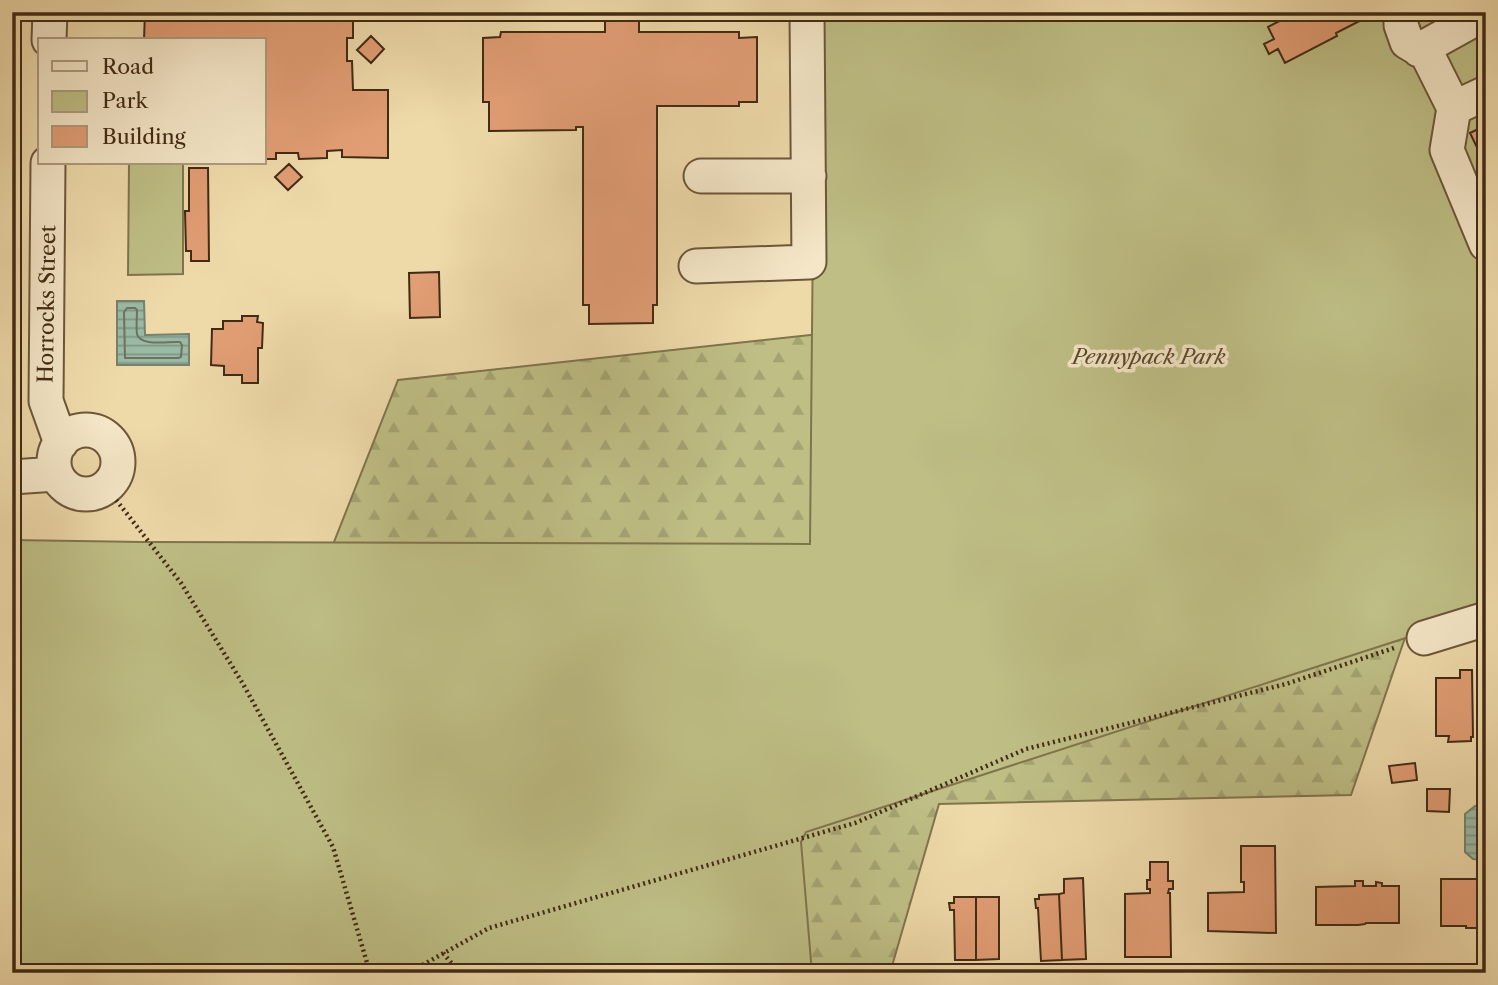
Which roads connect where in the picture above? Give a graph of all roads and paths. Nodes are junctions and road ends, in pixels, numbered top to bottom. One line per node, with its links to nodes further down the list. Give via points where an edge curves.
1 (50, 12): 5 (street)
2 (807, 12): 11 (street)
3 (1401, 12): 6 (street, via 1406,42)
4 (1486, 13): 6 (street)
5 (50, 38)
6 (1419, 50): 8 (street, via 1427,54)
7 (1486, 93): 8 (street)
8 (1454, 108): 12 (street, via 1447,150)
9 (48, 164): 14 (street, Horrocks Street, via 46,401)
10 (701, 176): 11 (street)
11 (809, 176): 13 (street, via 809,262)
12 (1486, 244)
13 (696, 266)
14 (58, 458): 15 (street); 16 (street, via 61,484 71,491 92,494); 16 (street, via 69,435 90,430 101,434 116,450 118,461)
15 (12, 477)
16 (106, 487): 20 (path, via 181,583 333,847)
17 (1486, 620): 18 (street)
18 (1424, 638): 19 (path, via 1286,684 1026,749 855,823 489,928)
19 (443, 953): 21 (path); 22 (path)
20 (370, 973)
21 (408, 973)
22 (460, 973)
23 (718, 973): 24 (path, via 729,968)
24 (740, 973)

